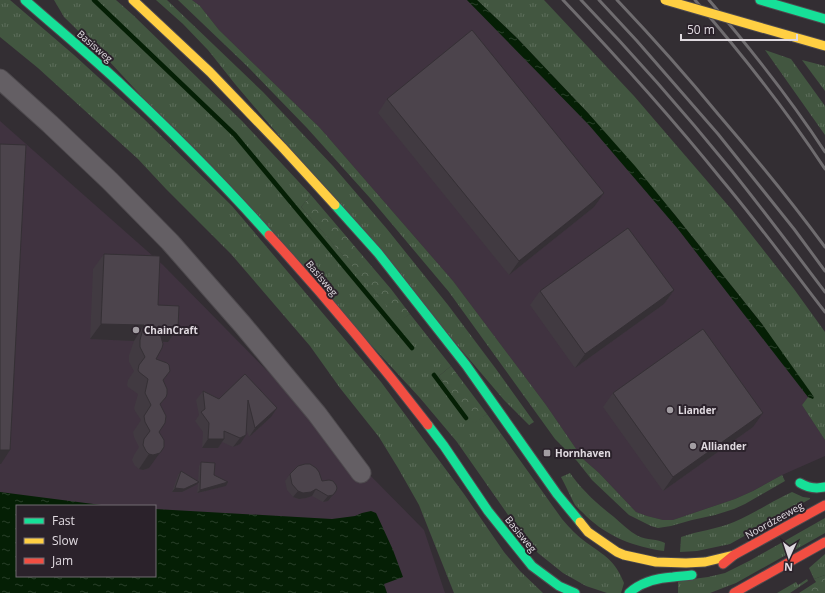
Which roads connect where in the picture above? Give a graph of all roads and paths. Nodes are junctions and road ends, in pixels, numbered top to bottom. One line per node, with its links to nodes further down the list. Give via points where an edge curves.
1 (25, 0): 19 (main road, Basisweg, via 123,86 235,197 398,386 444,446 488,511 532,566 559,586)
2 (133, 0): 13 (main road, via 210,72 378,252 466,365 557,494 588,532)
3 (665, 0): 6 (main road, bridge)
4 (760, 0): 5 (main road)
5 (825, 19)
6 (825, 46)
7 (0, 79): 8 (street, via 50,124 170,242 247,330)
8 (361, 473)
9 (800, 483): 10 (main road, via 815,489)
10 (825, 487)
11 (825, 505): 14 (main road, Noordzeeweg)
12 (825, 542): 20 (main road)
13 (624, 555): 14 (main road, Noordzeeweg, via 656,562 686,563 705,562); 15 (main road)
14 (734, 555): 16 (main road, Noordzeeweg)
15 (629, 568)
16 (717, 570)
17 (702, 573): 18 (main road, via 650,581)
18 (632, 589)
19 (575, 593)
20 (734, 593)

